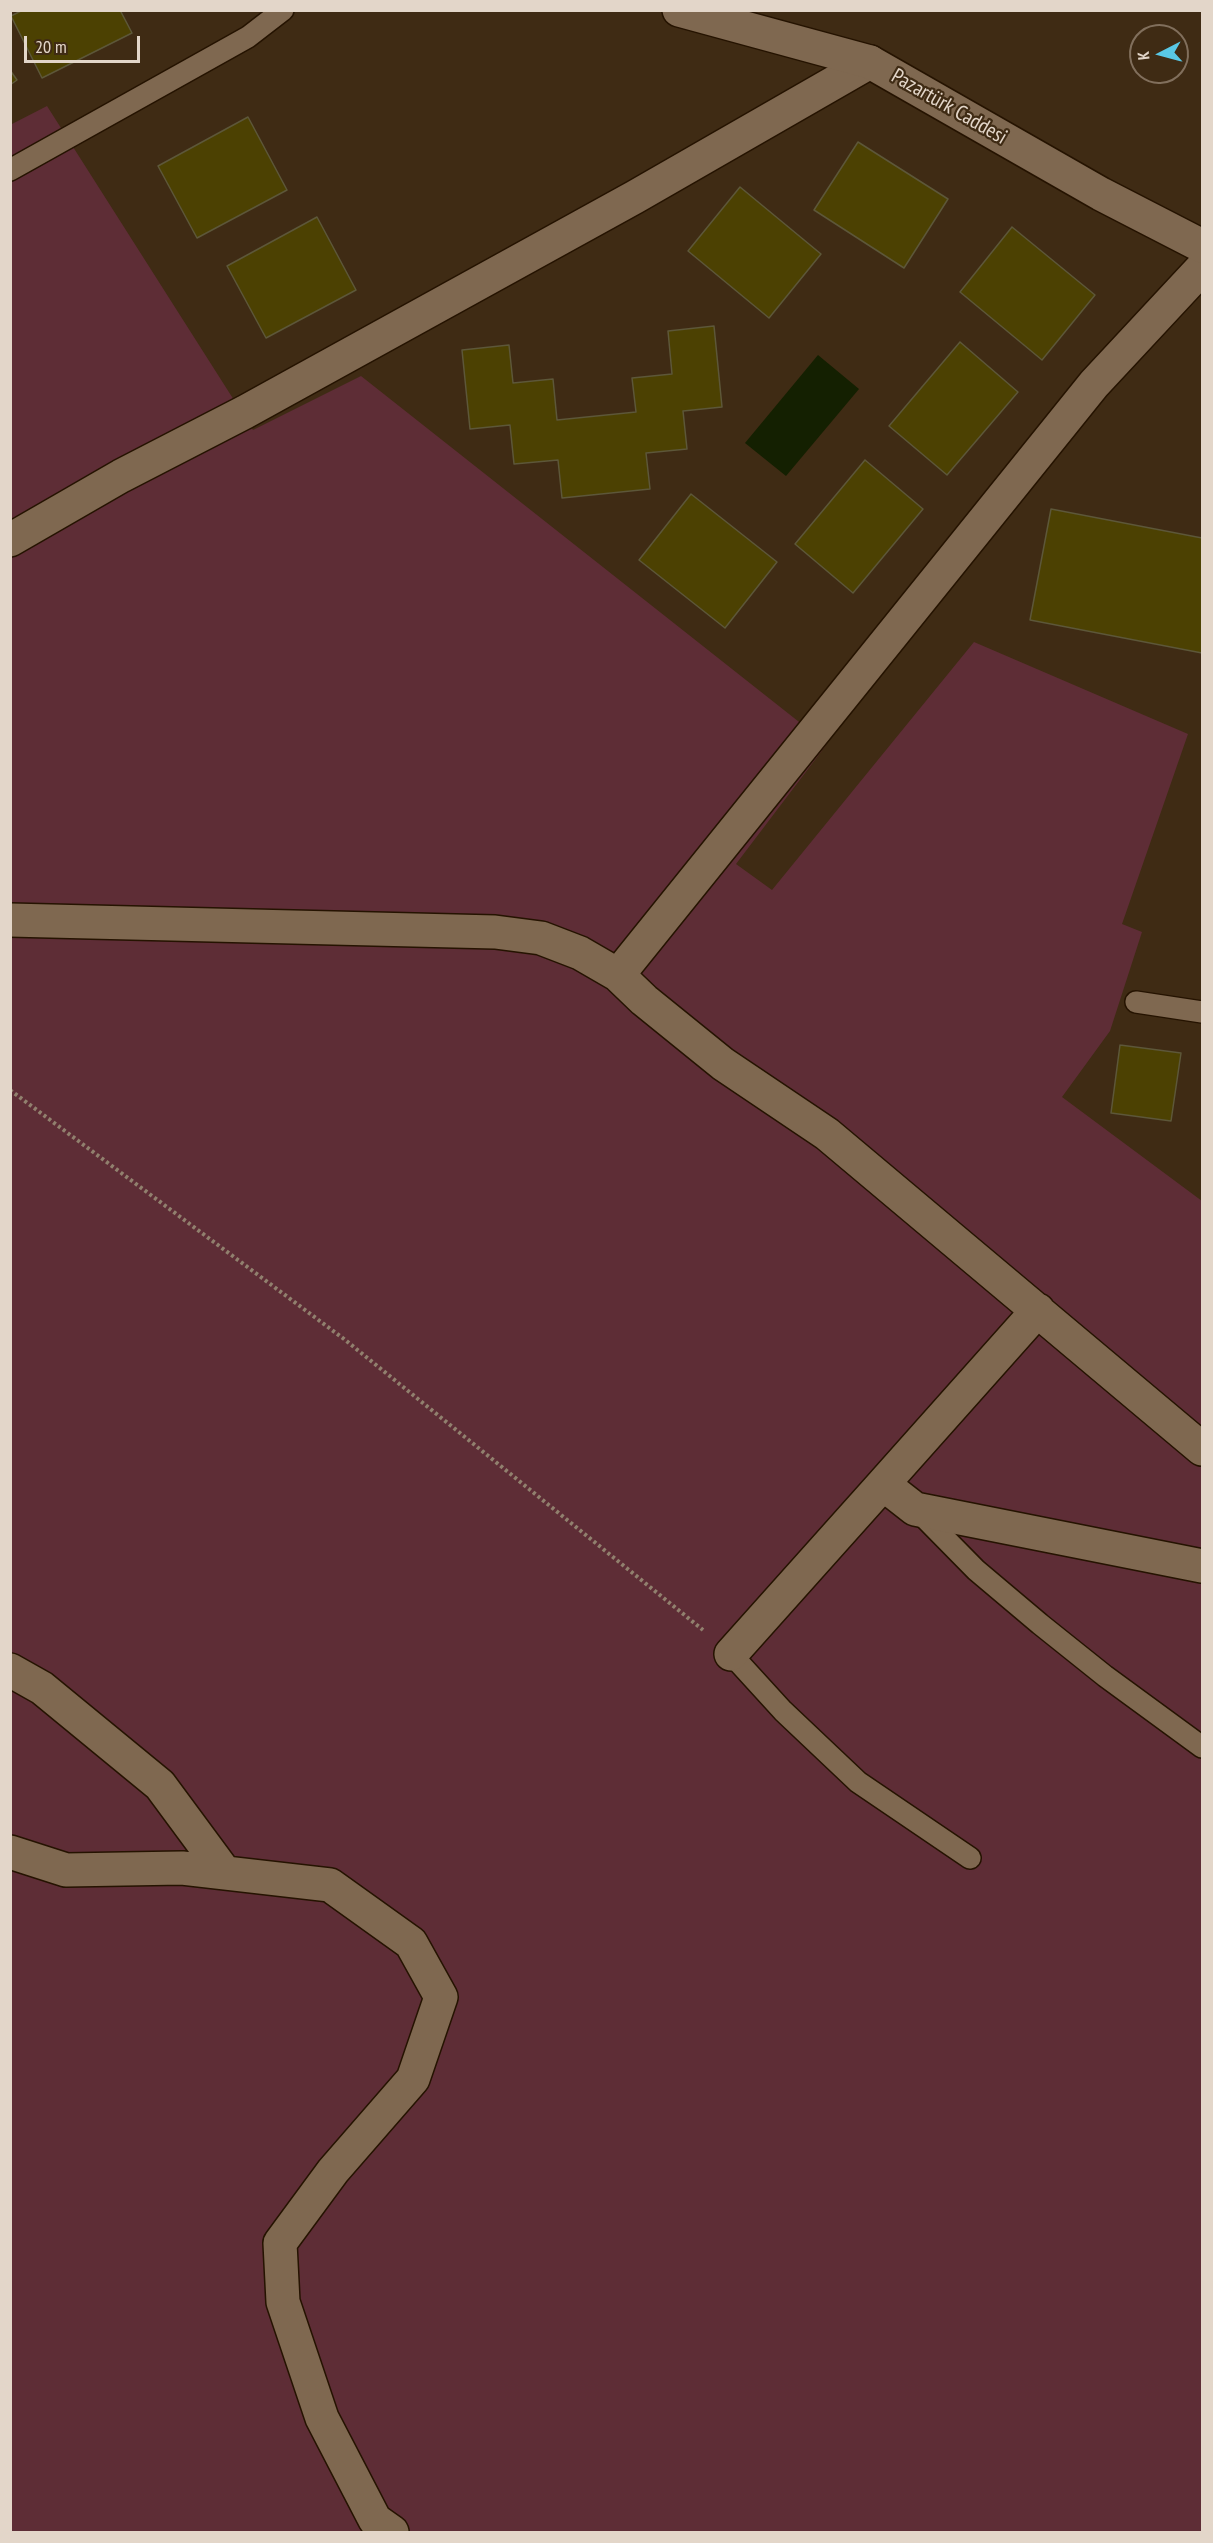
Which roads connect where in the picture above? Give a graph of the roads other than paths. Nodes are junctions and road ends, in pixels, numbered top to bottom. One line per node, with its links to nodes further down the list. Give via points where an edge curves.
1 (283, 10): 4 (lane, via 248,37)
2 (679, 10): 3 (street, Pazartürk Caddesi)
3 (870, 62): 5 (street, Pazartürk Caddesi, via 1101,194); 7 (street, via 635,197)
4 (10, 170)
5 (1203, 246)
6 (1203, 268): 9 (street, via 1094,384)
7 (10, 540)
8 (10, 920): 9 (street, via 495,932 541,938 580,953)
9 (618, 975): 12 (street, via 723,1064 826,1134)
10 (1136, 1002): 11 (lane)
11 (1203, 1012)
12 (1038, 1310): 13 (street); 14 (street)
13 (1203, 1449)
14 (883, 1484): 15 (street); 17 (street)
15 (915, 1509): 16 (street); 19 (lane, via 976,1570 1040,1624)
16 (1203, 1566)
17 (732, 1654): 21 (lane, via 783,1711 858,1782)
18 (10, 1670): 22 (street, via 42,1688 160,1785)
19 (1203, 1747)
20 (10, 1852): 22 (street, via 66,1870 182,1868)
21 (970, 1858)
22 (225, 1873): 23 (street, via 330,1885 411,1943 441,1997 413,2079 333,2171 280,2243 283,2302 322,2418 375,2520)
23 (392, 2532)

